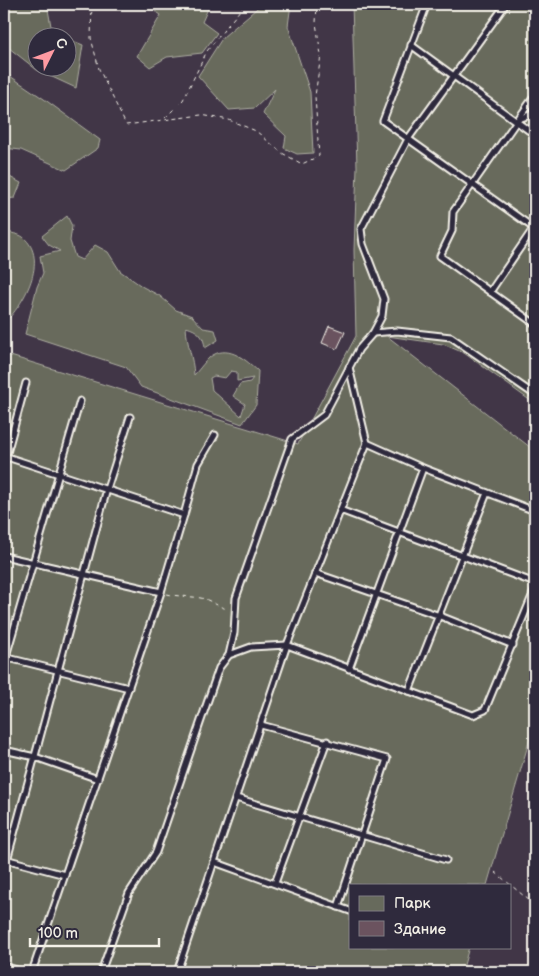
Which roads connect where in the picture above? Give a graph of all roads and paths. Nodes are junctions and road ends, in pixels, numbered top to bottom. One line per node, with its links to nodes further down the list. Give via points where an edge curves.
1 (92, 4): 10 (path, via 92,38 99,69 126,125)
2 (245, 4): 10 (path, via 207,51 182,100)
3 (317, 4): 10 (path, via 321,56 315,96 319,156 302,164 282,154 256,131 229,120 201,115)
4 (427, 4): 6 (lane)
5 (506, 4): 7 (lane)
6 (411, 45): 7 (lane); 13 (lane, via 383,120)
7 (455, 77): 11 (lane); 13 (lane)
8 (535, 95): 11 (lane)
9 (535, 113): 11 (lane)
10 (164, 119)
11 (518, 121): 12 (lane); 14 (lane)
12 (535, 135)
13 (408, 139): 14 (lane); 18 (lane, via 361,229 363,244 384,299 382,316)
14 (472, 185): 15 (lane); 16 (lane, via 453,212 452,231 440,256)
15 (535, 228): 16 (lane)
16 (490, 292): 17 (lane)
17 (535, 324)
18 (374, 333): 19 (lane, via 359,349); 21 (lane, via 397,330 451,337)
19 (349, 367): 25 (lane); 45 (lane, via 324,415 292,439 236,598)
20 (26, 383): 26 (lane)
21 (535, 395)
22 (80, 400): 29 (lane)
23 (130, 417): 30 (lane)
24 (215, 435): 34 (lane, via 198,464)
25 (367, 443): 28 (lane); 32 (lane)
26 (5, 456): 27 (lane); 29 (lane)
27 (4, 464)
28 (423, 468): 31 (lane); 35 (lane)
29 (59, 473): 30 (lane); 38 (lane)
30 (107, 489): 34 (lane); 39 (lane)
31 (487, 494): 33 (lane); 37 (lane)
32 (340, 510): 35 (lane); 40 (lane)
33 (535, 510)
34 (184, 515): 43 (lane)
35 (400, 532): 37 (lane); 44 (lane)
36 (4, 556): 38 (lane)
37 (462, 556): 41 (lane); 46 (lane)
38 (32, 562): 39 (lane); 50 (lane)
39 (84, 573): 43 (lane); 53 (lane)
40 (315, 573): 44 (lane); 47 (lane)
41 (535, 583)
42 (535, 589): 48 (lane)
43 (161, 592): 45 (path, via 182,598 206,599 212,605); 54 (lane)
44 (376, 593): 46 (lane); 52 (lane)
45 (235, 612): 49 (lane)
46 (440, 616): 48 (lane); 55 (lane)
47 (287, 645): 49 (lane, via 250,647); 52 (lane); 56 (lane)
48 (513, 645): 55 (lane, via 485,710 473,715)
49 (229, 655): 79 (lane, via 219,668 156,852 129,893)
50 (5, 657): 51 (lane); 53 (lane)
51 (4, 663)
52 (349, 669): 55 (lane)
53 (58, 670): 54 (lane); 59 (lane)
54 (129, 688): 60 (lane)
55 (409, 691)
56 (261, 725): 57 (lane); 61 (lane)
57 (327, 741): 62 (lane); 63 (lane, via 388,759)
58 (4, 750): 59 (lane)
59 (34, 757): 60 (lane); 64 (lane)
60 (98, 778): 69 (lane)
61 (236, 798): 62 (lane); 66 (lane)
62 (299, 816): 63 (lane); 70 (lane)
63 (362, 836): 65 (lane); 74 (lane)
64 (5, 859): 67 (lane); 69 (lane)
65 (446, 860)
66 (214, 862): 70 (lane); 80 (lane)
67 (4, 871)
68 (495, 872): 71 (path)
69 (65, 875): 78 (lane)
70 (275, 883): 74 (lane)
71 (509, 884)
72 (512, 886): 73 (path)
73 (535, 902)
74 (338, 906): 75 (lane)
75 (349, 911)
76 (4, 966): 77 (lane)
77 (23, 972)
78 (32, 972)
79 (101, 972)
80 (177, 972)

